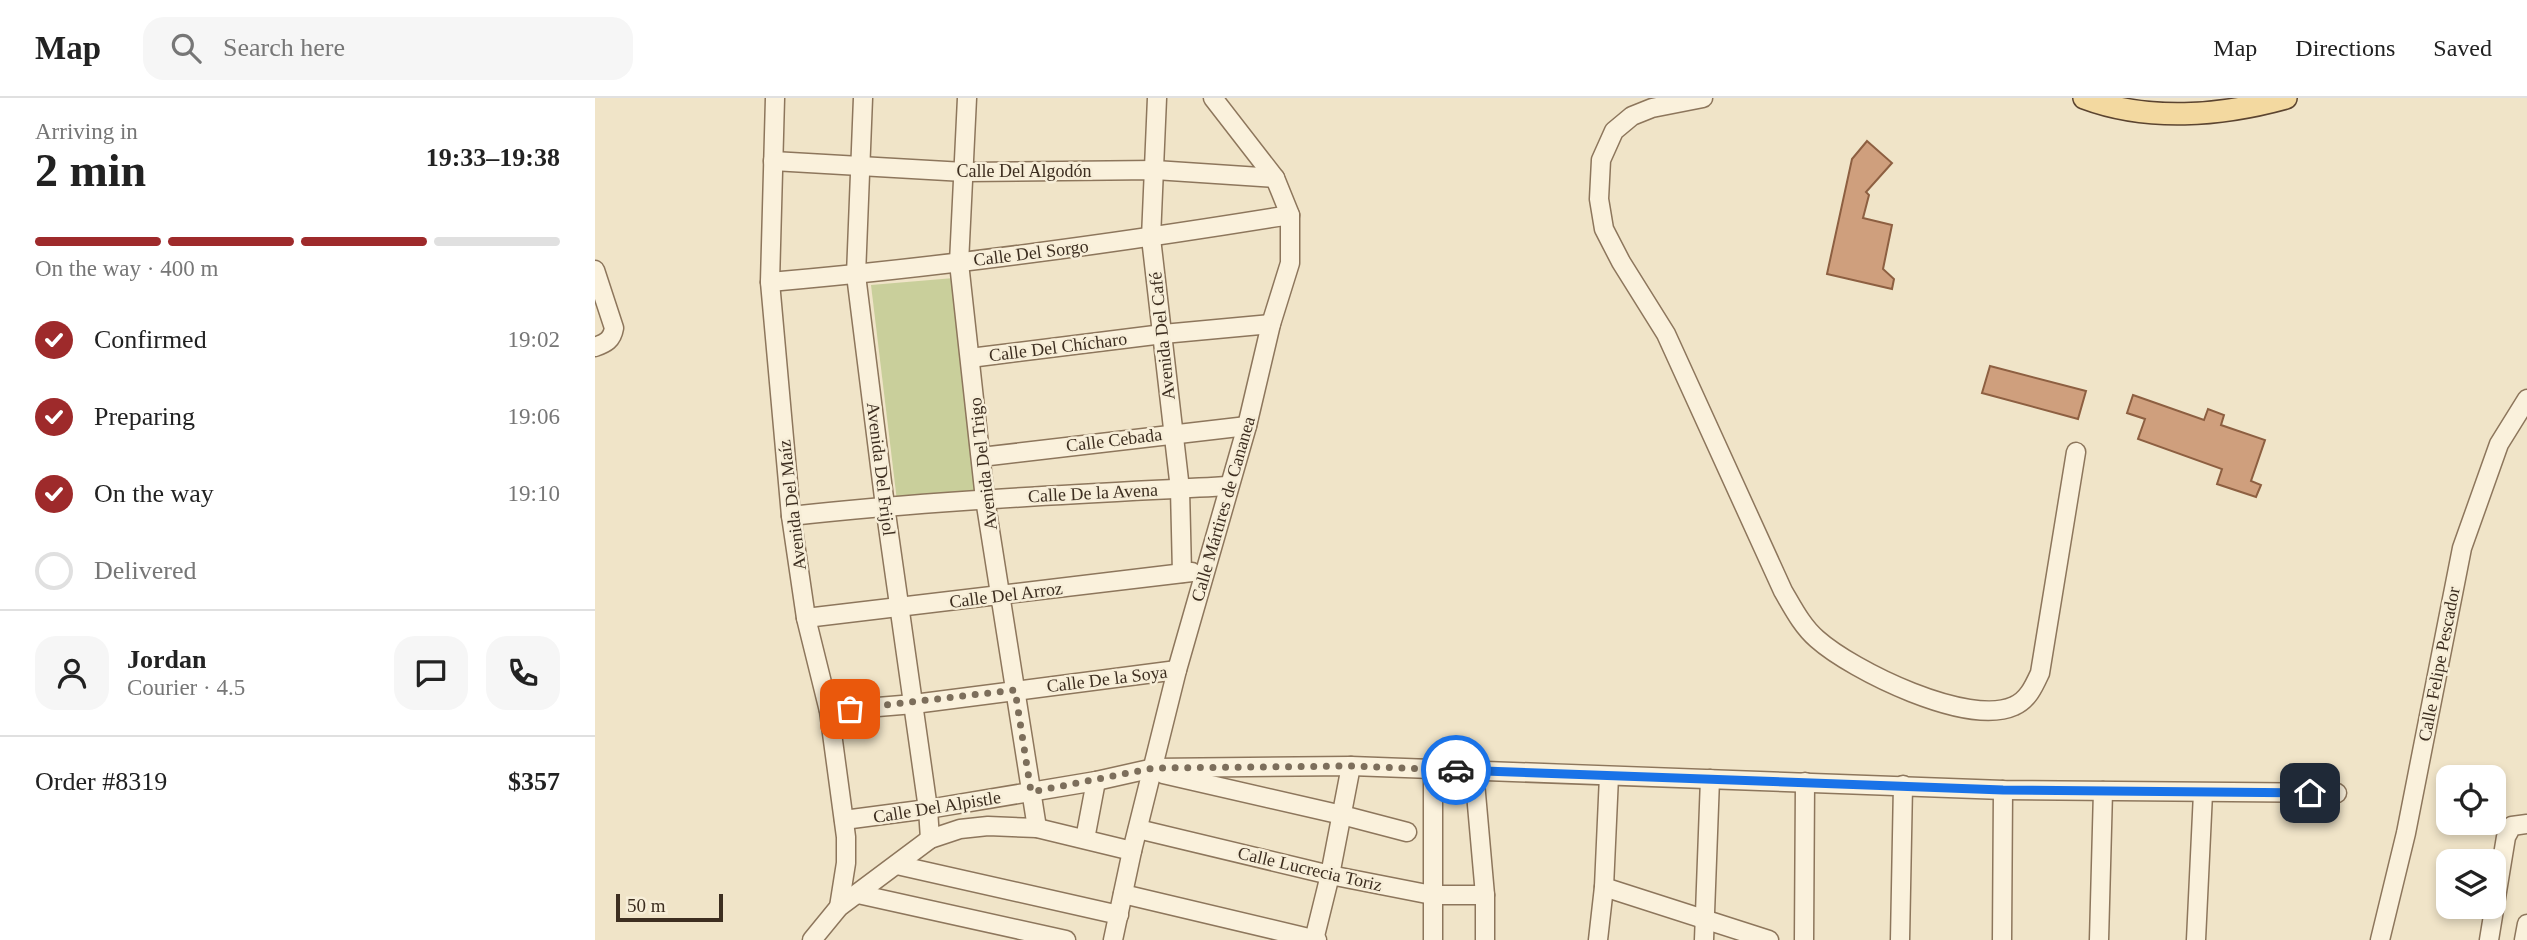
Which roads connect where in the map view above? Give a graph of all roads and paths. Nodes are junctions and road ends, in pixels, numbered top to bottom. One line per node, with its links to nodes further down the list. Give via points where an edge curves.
1 (775, 98): 10 (street, Avenida Del Maíz)
2 (863, 98): 11 (street, Avenida Del Frijol)
3 (967, 98): 13 (street, Avenida Del Trigo)
4 (1157, 98): 12 (street, Avenida Del Café)
5 (1213, 98): 14 (street, Calle Mártires de Cananea)
6 (1703, 98): 28 (street, via 1652,108 1614,131 1601,160 1599,200 1604,229 1666,334 1783,591 1814,637 1833,653 1905,691 1957,707 2002,710 2017,705 2040,673)
7 (2084, 98): 9 (main road)
8 (2286, 98): 9 (main road, via 2216,113 2173,114)
9 (2107, 102)
10 (773, 161): 11 (street, Calle Del Algodón); 20 (street, Avenida Del Maíz)
11 (859, 166): 13 (street, Calle Del Algodón); 19 (street, Avenida Del Frijol)
12 (1155, 170): 13 (street, Calle Del Algodón); 14 (street, Calle Del Algodón); 16 (street, Avenida Del Café)
13 (964, 172): 17 (street, Avenida Del Trigo)
14 (1275, 178): 15 (street, Calle Mártires de Cananea)
15 (1290, 215): 16 (street, Calle Del Sorgo); 21 (street, Calle Mártires de Cananea, via 1290,263)
16 (1151, 238): 17 (street, Calle Del Sorgo); 22 (street, Avenida Del Café)
17 (958, 263): 19 (street, Calle Del Sorgo); 24 (street, Avenida Del Trigo)
18 (595, 270): 23 (street, via 613,320 613,336)
19 (856, 275): 20 (street, Calle Del Sorgo); 33 (street, Avenida Del Frijol)
20 (770, 282): 34 (street, Avenida Del Maíz)
21 (1271, 324): 22 (street, Calle Del Chícharo); 26 (street, Calle Mártires de Cananea)
22 (1163, 334): 24 (street, Calle Del Chícharo); 27 (street, Avenida Del Café)
23 (595, 347)
24 (970, 358): 29 (street, Avenida Del Trigo)
25 (2527, 399): 93 (street, Calle Felipe Pescador, via 2499,444 2462,548 2406,833)
26 (1247, 426): 27 (street, Calle Cebada); 30 (street, Calle Mártires de Cananea)
27 (1173, 433): 29 (street, Calle Cebada); 31 (street, Avenida Del Café)
28 (2076, 452)
29 (981, 457): 32 (street, Avenida Del Trigo)
30 (1229, 486): 31 (street, Calle De la Avena); 35 (street, Calle Mártires de Cananea)
31 (1180, 488): 32 (street, Calle De la Avena); 36 (street, Avenida Del Café)
32 (985, 499): 33 (street, Calle De la Avena); 37 (street, Avenida Del Trigo)
33 (885, 506): 34 (street, Calle De la Avena); 38 (street, Avenida Del Frijol)
34 (791, 516): 39 (street, Avenida Del Maíz)
35 (1206, 571): 36 (street, Calle Del Arroz); 40 (street, Calle Mártires de Cananea)
36 (1182, 573): 37 (street, Calle Del Arroz)
37 (1001, 596): 38 (street, Calle Del Arroz); 41 (street, Avenida Del Trigo)
38 (900, 608): 39 (street, Calle Del Arroz); 42 (street, Avenida Del Frijol)
39 (806, 618): 43 (street, Avenida Del Maíz)
40 (1177, 670): 41 (street, Calle De la Soya); 45 (street, Calle Mártires de Cananea)
41 (1015, 690): 42 (street, Calle De la Soya); 55 (street, Avenida Del Trigo)
42 (914, 704): 43 (street, Calle De la Soya); 58 (street, Avenida Del Frijol)
43 (829, 712): 60 (street, Avenida Del Maíz)
44 (1351, 766): 45 (street); 46 (street); 59 (street)
45 (1153, 770): 50 (street, Calle Del Alpistle); 59 (street); 63 (street, Calle Mártires de Cananea)
46 (1433, 770): 47 (street); 73 (street)
47 (1474, 771): 48 (street); 74 (street)
48 (1609, 776): 49 (street); 70 (street)
49 (1710, 779): 51 (street); 77 (street)
50 (1096, 781): 55 (street, Calle Del Alpistle); 66 (street)
51 (1805, 782): 52 (street); 88 (street)
52 (1903, 785): 53 (street); 89 (street)
53 (2003, 790): 54 (street); 90 (street)
54 (2103, 791): 56 (street); 91 (street)
55 (1031, 792): 58 (street, Calle Del Alpistle); 62 (street, Avenida Del Trigo)
56 (2203, 793): 57 (street); 92 (street)
57 (2337, 793)
58 (928, 810): 60 (street, Calle Del Alpistle); 65 (street, Avenida Del Frijol)
59 (1342, 815): 64 (street); 69 (street)
60 (844, 820): 75 (street, Avenida Del Maíz, via 846,863)
61 (2527, 824): 94 (street, via 2512,827 2506,837)
62 (1037, 828): 65 (street, via 988,826); 66 (street)
63 (1138, 829): 67 (street, Calle Mártires de Cananea); 69 (street, Calle Lucrecia Toriz)
64 (1407, 832)
65 (930, 839): 68 (street)
66 (1085, 839): 67 (street)
67 (1132, 850): 72 (street, Calle Mártires de Cananea)
68 (897, 865): 71 (street); 76 (street)
69 (1330, 875): 73 (street, Calle Lucrecia Toriz); 82 (street)
70 (1604, 887): 77 (street); 85 (street)
71 (859, 894): 75 (street); 80 (street)
72 (1123, 894): 76 (street, Calle Mártires de Cananea); 82 (street)
73 (1431, 895): 74 (street, Calle Lucrecia Toriz); 83 (street)
74 (1485, 895): 84 (street)
75 (839, 907): 79 (street)
76 (1119, 915): 81 (street, Calle Mártires de Cananea)
77 (1706, 919): 86 (street); 87 (street)
78 (2527, 924): 95 (street)
79 (812, 940)
80 (1066, 940)
81 (1113, 940)
82 (1315, 940)
83 (1433, 940)
84 (1485, 940)
85 (1598, 940)
86 (1704, 940)
87 (1769, 940)
88 (1804, 940)
89 (1900, 940)
90 (2002, 940)
91 (2099, 940)
92 (2196, 940)
93 (2380, 940)
94 (2489, 940)
95 (2524, 940)

